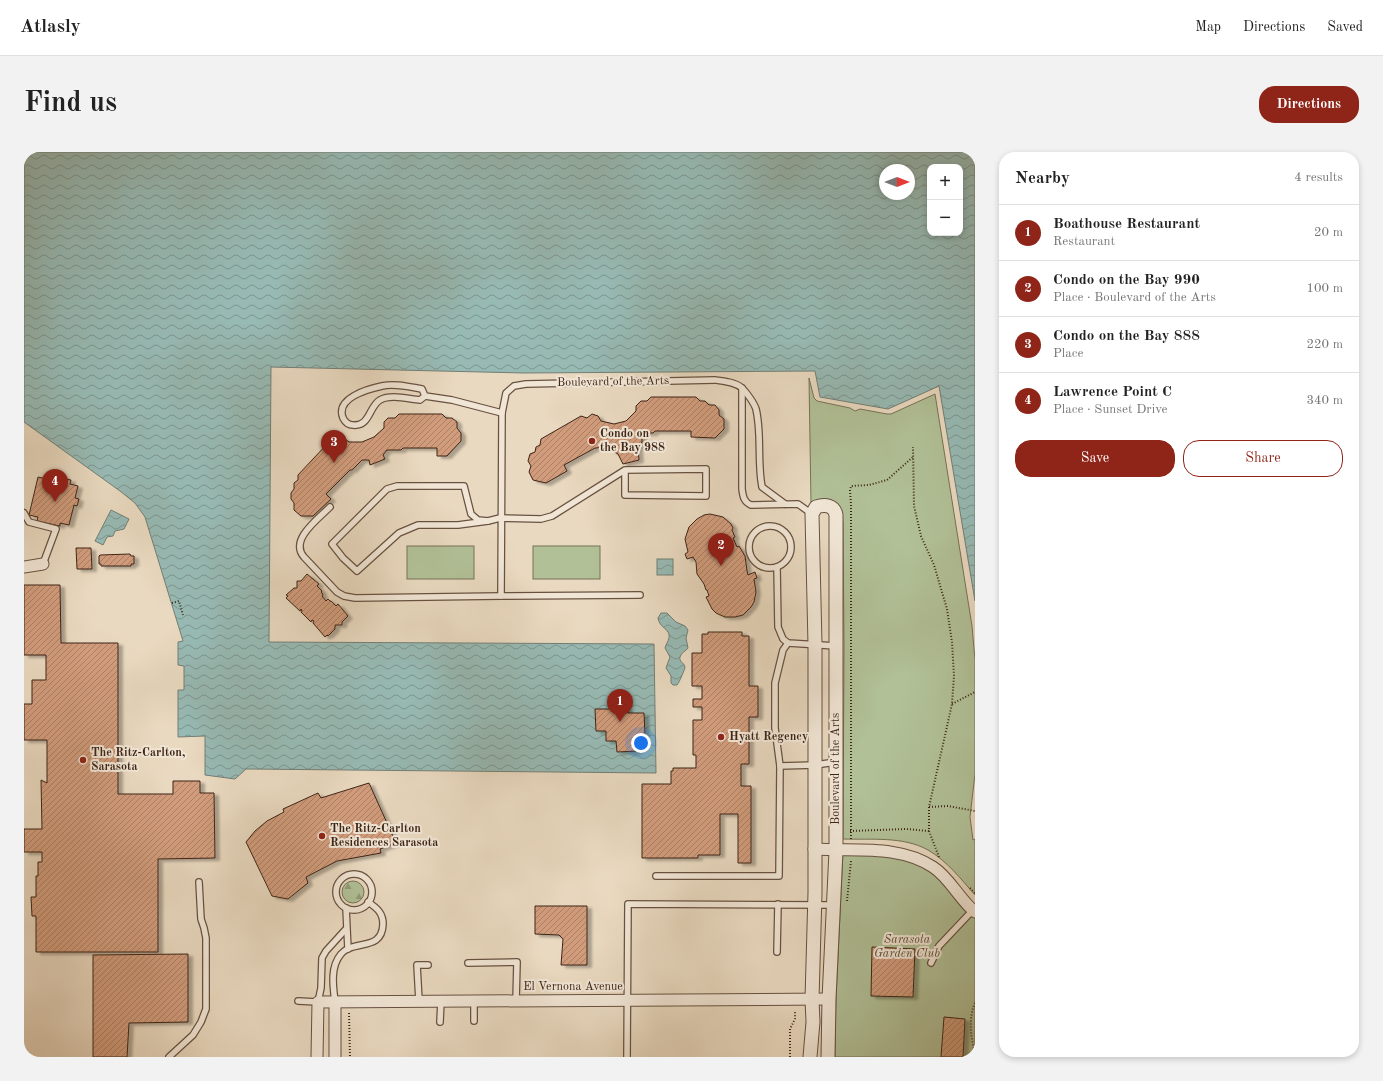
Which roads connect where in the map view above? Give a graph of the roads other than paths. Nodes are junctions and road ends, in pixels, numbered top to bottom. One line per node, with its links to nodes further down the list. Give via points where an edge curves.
1 (742, 388): 3 (lane, Boulevard of the Arts, via 715,380 526,384 514,386 506,393); 5 (lane, via 755,407 762,487); 5 (lane, via 744,499 751,505)
2 (426, 396): 2 (lane, via 420,400 382,399 376,403 367,419 356,425 348,424 342,414 349,398 383,385 422,389); 3 (lane)
3 (502, 413): 9 (lane, Boulevard of the Arts)
4 (625, 470): 4 (lane, via 706,469 706,496 625,495); 9 (lane, via 552,516)
5 (785, 504): 8 (lane, via 798,504)
6 (330, 507): 15 (lane, via 304,533 299,551 337,592 344,596)
7 (24, 513): 11 (lane, via 29,522 56,529)
8 (812, 514): 17 (street, Boulevard of the Arts); 18 (street, Boulevard of the Arts, via 816,507 824,505 835,510)
9 (500, 518): 10 (lane); 15 (lane, Boulevard of the Arts)
10 (488, 521): 10 (lane, via 478,520 471,514 464,486 397,486 387,489 332,544 358,572 399,533 418,525 458,525)
11 (43, 564): 12 (street)
12 (24, 567)
13 (777, 567): 13 (lane, via 787,560 790,539 780,528 767,526 755,532 750,551 756,562 762,566); 16 (lane, via 778,627 783,639)
14 (640, 595): 15 (lane)
15 (501, 596)
16 (788, 643): 17 (lane); 21 (lane, via 783,650 775,683 774,721)
17 (815, 645): 18 (lane); 20 (street, Boulevard of the Arts)
18 (836, 646): 19 (street, Boulevard of the Arts)
19 (837, 762): 20 (lane); 23 (street, Boulevard of the Arts)
20 (815, 765): 21 (lane); 22 (street, Boulevard of the Arts)
21 (780, 766): 24 (lane, via 780,876)
22 (814, 849): 23 (street); 28 (street, Boulevard of the Arts)
23 (836, 851): 29 (street, Boulevard of the Arts); 31 (street, via 900,853 920,860 934,867)
24 (656, 876)
25 (199, 882): 50 (lane, via 201,920 206,938 206,1009 193,1035)
26 (368, 902): 30 (lane, via 361,909); 30 (lane, via 372,894 369,883 361,875 349,874 339,880 335,891 338,902); 33 (lane, via 383,918 382,933 371,943)
27 (778, 904): 28 (lane); 34 (lane); 39 (lane, via 628,904)
28 (814, 904): 29 (lane); 40 (street, Boulevard of the Arts)
29 (833, 905): 38 (street, Boulevard of the Arts)
30 (346, 908): 32 (lane)
31 (974, 911): 36 (lane, via 939,946)
32 (346, 929): 33 (lane); 46 (lane, via 322,958)
33 (348, 949): 47 (lane, via 341,954 334,966)
34 (777, 952)
35 (468, 963): 45 (lane, via 517,962)
36 (931, 963)
37 (428, 965): 42 (lane, via 417,965)
38 (828, 999): 40 (street, El Vernona Avenue); 55 (street, Boulevard of the Arts)
39 (628, 1000): 40 (street, El Vernona Avenue); 45 (street, El Vernona Avenue); 53 (lane)
40 (812, 1000): 54 (street, Boulevard of the Arts)
41 (298, 1001): 46 (lane)
42 (419, 1001): 43 (street, El Vernona Avenue); 47 (street, El Vernona Avenue)
43 (441, 1001): 44 (street, El Vernona Avenue); 49 (lane)
44 (474, 1001): 45 (street, El Vernona Avenue); 48 (lane)
45 (516, 1001)
46 (318, 1002): 47 (street, El Vernona Avenue); 51 (street)
47 (335, 1002): 52 (street)
48 (474, 1021)
49 (440, 1022)
50 (169, 1057)
51 (317, 1057)
52 (335, 1057)
53 (627, 1057)
54 (810, 1057)
55 (828, 1057)

